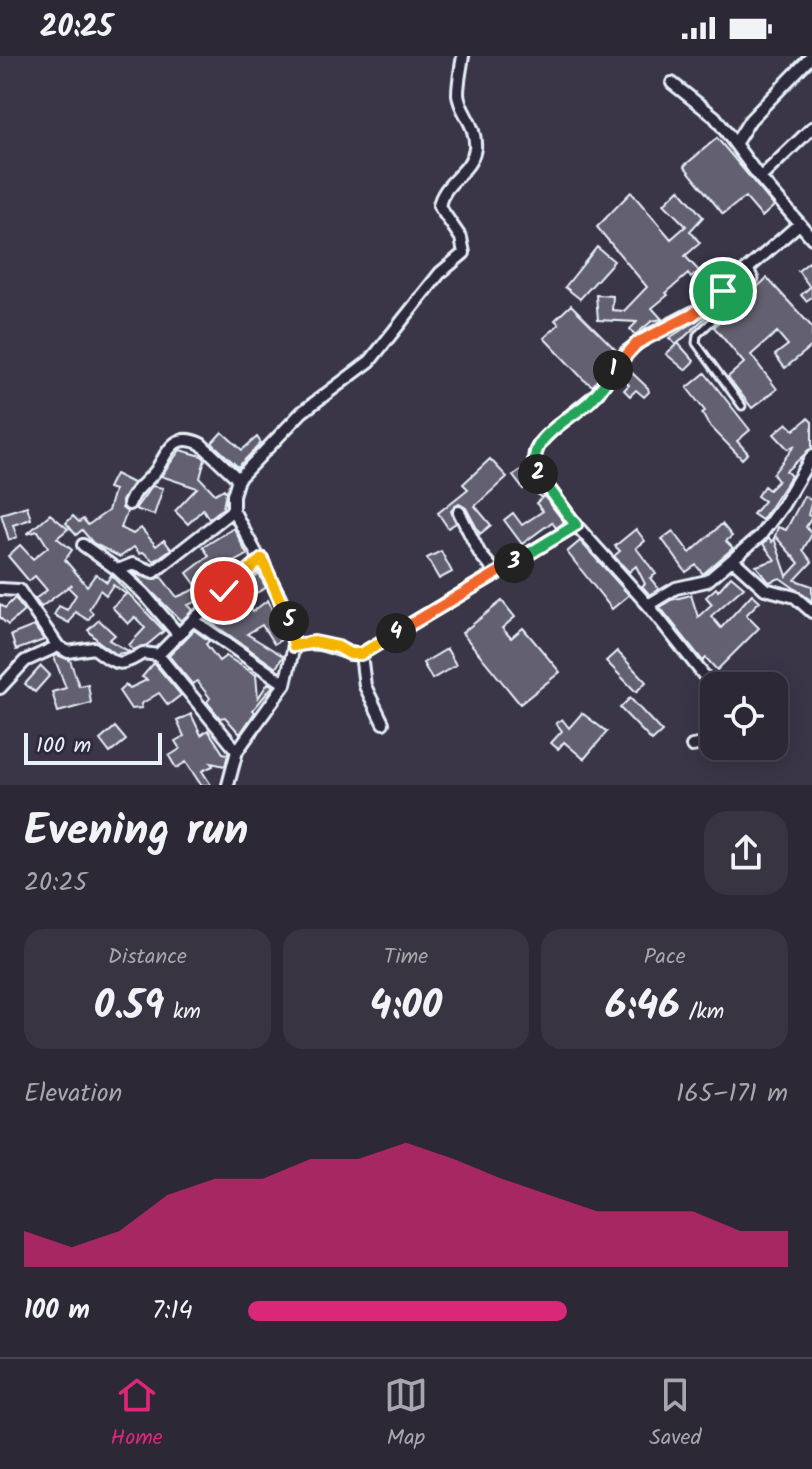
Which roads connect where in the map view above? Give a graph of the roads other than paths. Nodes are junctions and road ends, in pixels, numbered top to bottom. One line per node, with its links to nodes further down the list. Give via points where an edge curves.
1 (463, 56): 12 (street, via 458,94 471,120 475,151 442,193 439,206 461,238 464,253 423,292 370,361 302,412)
2 (812, 56): 5 (street, via 750,120)
3 (672, 83): 5 (street, via 715,117)
4 (812, 128): 6 (street)
5 (735, 144): 6 (street)
6 (760, 178): 7 (street)
7 (799, 224): 8 (street); 9 (street)
8 (812, 238)
9 (750, 269): 10 (lane, via 755,279 697,335 696,343); 16 (street, via 692,315 637,343 589,403 541,441 536,468)
10 (742, 406)
11 (812, 456): 19 (street, via 770,524)
12 (238, 479): 13 (street, via 201,444 178,442 165,450); 14 (street)
13 (129, 504)
14 (233, 510): 18 (street); 20 (street, via 161,569 151,573 133,564)
15 (459, 512): 21 (street, via 480,554)
16 (576, 525): 21 (street); 23 (street)
17 (83, 545): 20 (street)
18 (262, 559): 25 (street); 28 (street, via 290,623)
19 (733, 560): 23 (street, via 707,581 676,588); 24 (street, via 765,589 795,597)
20 (118, 570): 26 (street)
21 (497, 574): 29 (street)
22 (0, 589): 27 (street, via 19,590)
23 (648, 605): 31 (street)
24 (812, 612)
25 (193, 620): 26 (street); 32 (street)
26 (178, 634): 30 (street)
27 (58, 646): 30 (street, via 68,652 94,648 107,660 123,664 143,653); 33 (street, via 25,661)
28 (294, 646): 29 (street, via 314,642); 32 (street)
29 (361, 654): 34 (street, via 365,686)
30 (158, 655): 37 (street)
31 (701, 672)
32 (285, 684): 37 (street)
33 (0, 688)
34 (383, 723)
35 (700, 745): 36 (street)
36 (692, 746)
37 (237, 751): 38 (street)
38 (228, 785)

